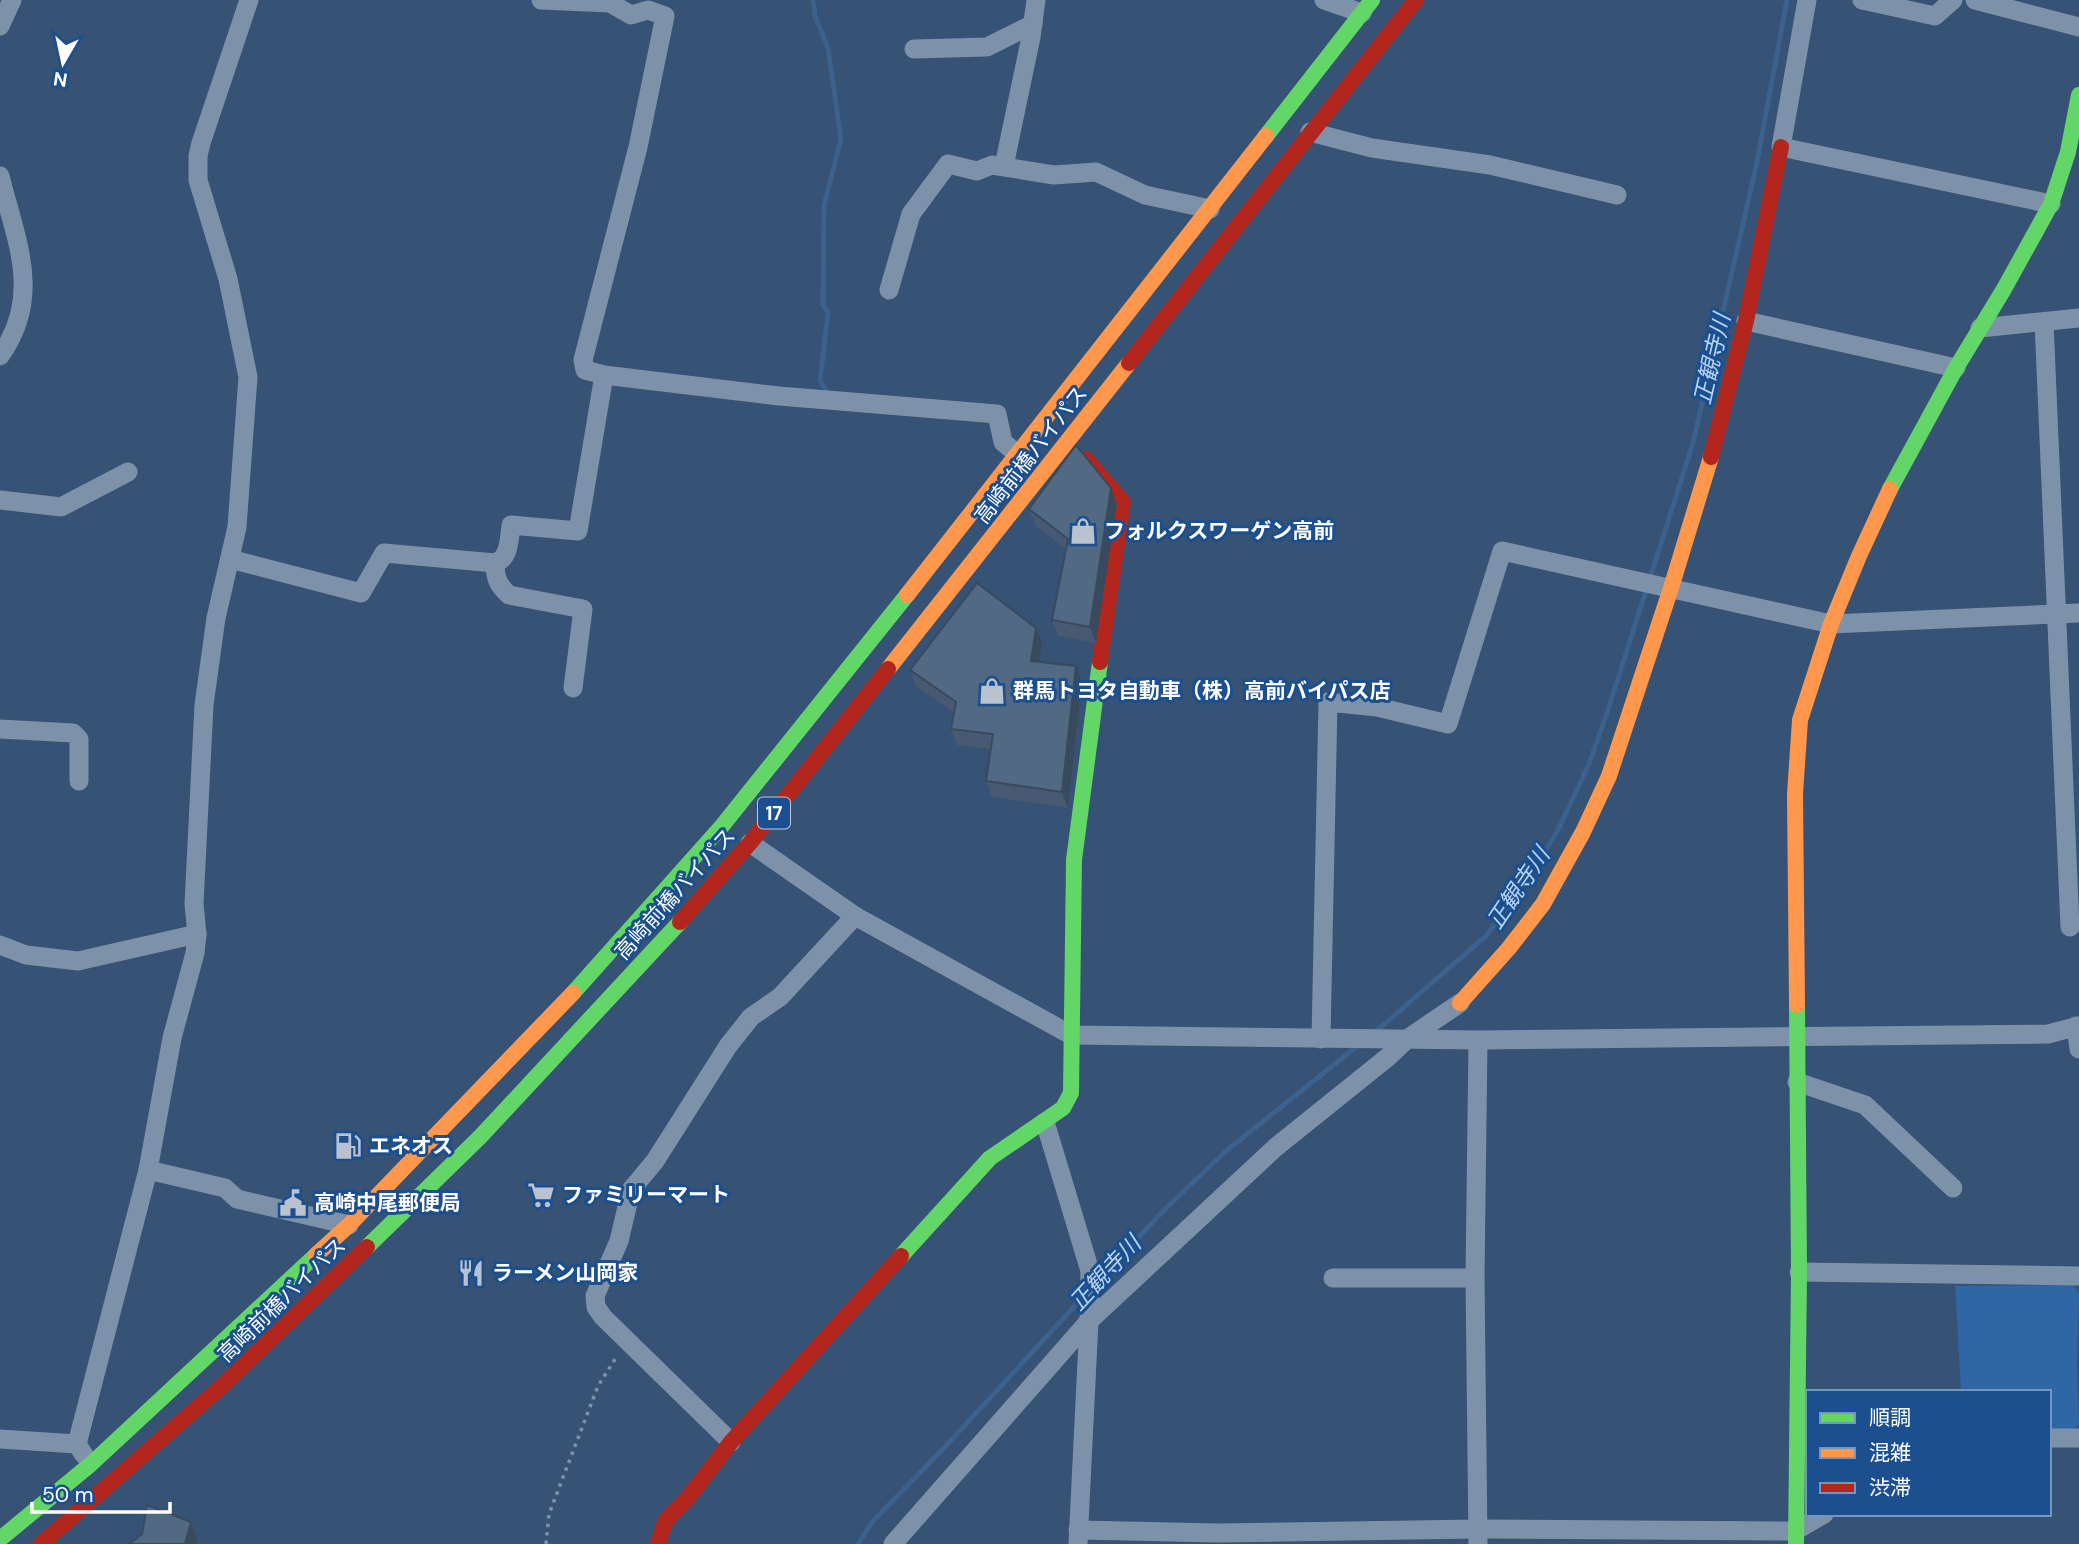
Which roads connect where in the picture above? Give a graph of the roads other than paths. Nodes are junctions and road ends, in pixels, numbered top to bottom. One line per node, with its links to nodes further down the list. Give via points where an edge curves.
1 (12, 0): 14 (street)
2 (249, 0): 37 (street, via 201,143 198,169 248,377 237,527)
3 (541, 0): 11 (street)
4 (1036, 0): 13 (street)
5 (1324, 0): 12 (street)
6 (1416, 0): 18 (main road, 高崎前橋バイパス / 17)
7 (1807, 0): 19 (street)
8 (1862, 0): 9 (street, via 1934,16)
9 (1952, 0)
10 (1975, 0): 15 (street)
11 (611, 2): 32 (street, via 631,15 648,10 665,16 638,147 583,360 585,370)
12 (1367, 7): 24 (main road, 高崎前橋バイパス / 17)
13 (1033, 24): 16 (street, via 987,47); 20 (street)
14 (0, 26)
15 (2079, 27)
16 (914, 49)
17 (2079, 95): 23 (main road, via 2068,152)
18 (1310, 132): 22 (street, via 1372,148 1490,165); 33 (main road, 高崎前橋バイパス / 17)
19 (1782, 147): 23 (street); 27 (main road)
20 (1004, 166): 24 (street, via 1054,175 1096,172 1145,195); 25 (street, via 977,171 947,164 911,214)
21 (0, 176): 30 (street, via 23,270 23,301 18,327)
22 (1617, 195)
23 (2051, 204): 29 (main road)
24 (1210, 209): 34 (main road, 高崎前橋バイパス / 17)
25 (889, 290)
26 (2079, 318): 28 (street)
27 (1746, 321): 31 (street); 39 (main road, via 1721,423)
28 (2044, 322): 29 (street); 41 (street)
29 (1980, 328): 31 (main road)
30 (0, 356)
31 (1956, 368): 42 (main road, via 1893,484)
32 (604, 375): 34 (street, via 779,396 996,414 1003,442); 38 (street, via 578,531 511,525 506,555)
33 (1069, 442): 46 (main road, 高崎前橋バイパス / 17); 53 (main road, via 1123,502 1074,860)
34 (1018, 454): 64 (main road, 高崎前橋バイパス / 17, via 722,826 540,1029)
35 (128, 472): 36 (street, via 61,507)
36 (0, 500)
37 (230, 559): 38 (street, via 361,593 384,553); 49 (street, via 204,705 194,904)
38 (495, 563): 43 (street, via 495,577 509,596 583,609)
39 (1671, 588): 42 (street); 51 (main road, via 1609,776 1583,832 1543,904); 55 (street, via 1502,551 1448,724 1377,707 1328,702)
40 (2079, 613): 41 (street)
41 (2058, 614): 42 (street); 48 (street)
42 (1831, 624): 54 (main road, via 1800,720 1796,757)
43 (573, 688)
44 (0, 729): 45 (street, via 74,733 79,739)
45 (79, 781)
46 (750, 843): 47 (street); 82 (main road, 高崎前橋バイパス / 17, via 480,1137 222,1386)
47 (855, 916): 53 (street); 73 (street, via 780,997 751,1017 728,1046 655,1161 631,1190 619,1241 595,1296 603,1317)
48 (2070, 927)
49 (197, 934): 50 (street, via 78,961 26,955); 62 (street)
50 (0, 945)
51 (1460, 1003): 56 (street); 57 (street)
52 (2077, 1026): 54 (street, via 2048,1034); 59 (street)
53 (1071, 1035): 55 (street); 61 (main road, via 1071,1093 1063,1108)
54 (1796, 1038): 58 (street); 60 (main road)
55 (1321, 1039): 56 (street)
56 (1407, 1039): 57 (street); 69 (street, via 1276,1147)
57 (1450, 1039): 58 (street)
58 (1478, 1040): 68 (street)
59 (2079, 1049)
60 (1797, 1082): 63 (street, via 1865,1105); 65 (main road)
61 (1045, 1122): 69 (street, via 1090,1271); 73 (main road, via 989,1158)
62 (148, 1170): 64 (street, via 225,1188 237,1199); 74 (street)
63 (1953, 1188)
64 (349, 1225): 75 (main road, 高崎前橋バイパス / 17)
65 (1799, 1272): 66 (street); 79 (main road)
66 (2079, 1276)
67 (1334, 1278): 68 (street)
68 (1475, 1278): 77 (street)
69 (1089, 1321): 78 (street); 84 (street)
70 (2051, 1438): 71 (street)
71 (2079, 1438)
72 (0, 1439): 74 (street)
73 (732, 1442): 83 (main road, via 666,1520)
74 (77, 1444): 75 (street)
75 (90, 1464): 81 (main road, 高崎前橋バイパス / 17)
76 (1822, 1516): 79 (street)
77 (1477, 1536): 79 (street); 80 (street)
78 (1078, 1537): 80 (street)
79 (1796, 1537)
80 (1298, 1538)
81 (0, 1539)
82 (52, 1541)
83 (658, 1544)
84 (893, 1544)

